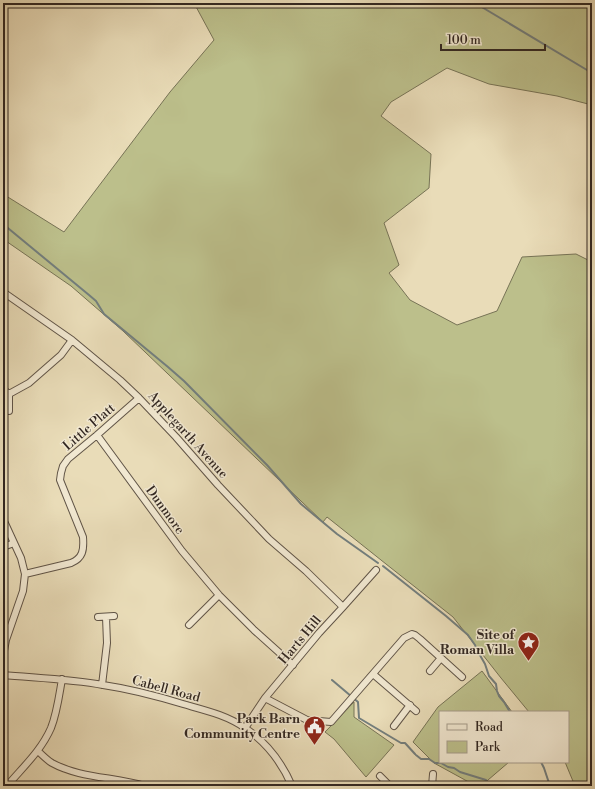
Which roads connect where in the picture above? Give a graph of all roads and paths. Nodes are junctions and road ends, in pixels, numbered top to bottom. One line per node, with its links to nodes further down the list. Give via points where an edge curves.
1 (3, 292): 2 (street, Applegarth Avenue)
2 (72, 340): 4 (street, via 61,355 28,383); 5 (street, Applegarth Avenue)
3 (3, 389): 4 (street)
4 (9, 394): 6 (street)
5 (139, 398): 7 (street, Little Platt); 14 (street, Applegarth Avenue, via 269,539)
6 (10, 411)
7 (97, 435): 12 (street, Little Platt, via 68,459 63,466 60,480 83,537 82,554 71,563); 13 (street, Dunmore)
8 (3, 519): 9 (street)
9 (14, 543): 10 (street); 12 (street)
10 (3, 547)
11 (376, 570): 14 (street, Harts Hill)
12 (25, 574): 19 (street)
13 (219, 596): 18 (street); 21 (street, Dunmore)
14 (343, 607): 21 (street, Harts Hill)
15 (114, 616): 17 (street)
16 (98, 617): 17 (street)
17 (106, 617): 27 (street, via 107,643)
18 (188, 626)
19 (3, 656)
20 (441, 658): 22 (street); 23 (street, via 412,634 404,638); 25 (street)
21 (292, 665): 28 (street, Harts Hill)
22 (430, 671)
23 (373, 674): 28 (street, via 331,722 307,720); 29 (street)
24 (3, 675): 26 (street, Cabell Road)
25 (462, 677)
26 (62, 679): 27 (street, Cabell Road); 33 (street, via 51,727)
27 (102, 685): 32 (street, Cabell Road, via 195,707 224,717)
28 (265, 698): 32 (street, Harts Hill)
29 (410, 706): 30 (street); 31 (street)
30 (416, 711)
31 (394, 726)
32 (245, 728): 38 (street, Cabell Road, via 268,748 281,764)
33 (38, 751): 36 (street); 37 (street, via 50,762 68,770)
34 (433, 774): 40 (street)
35 (380, 776): 39 (street)
36 (7, 786)
37 (145, 786)
38 (292, 786)
39 (390, 786)
40 (432, 786)

